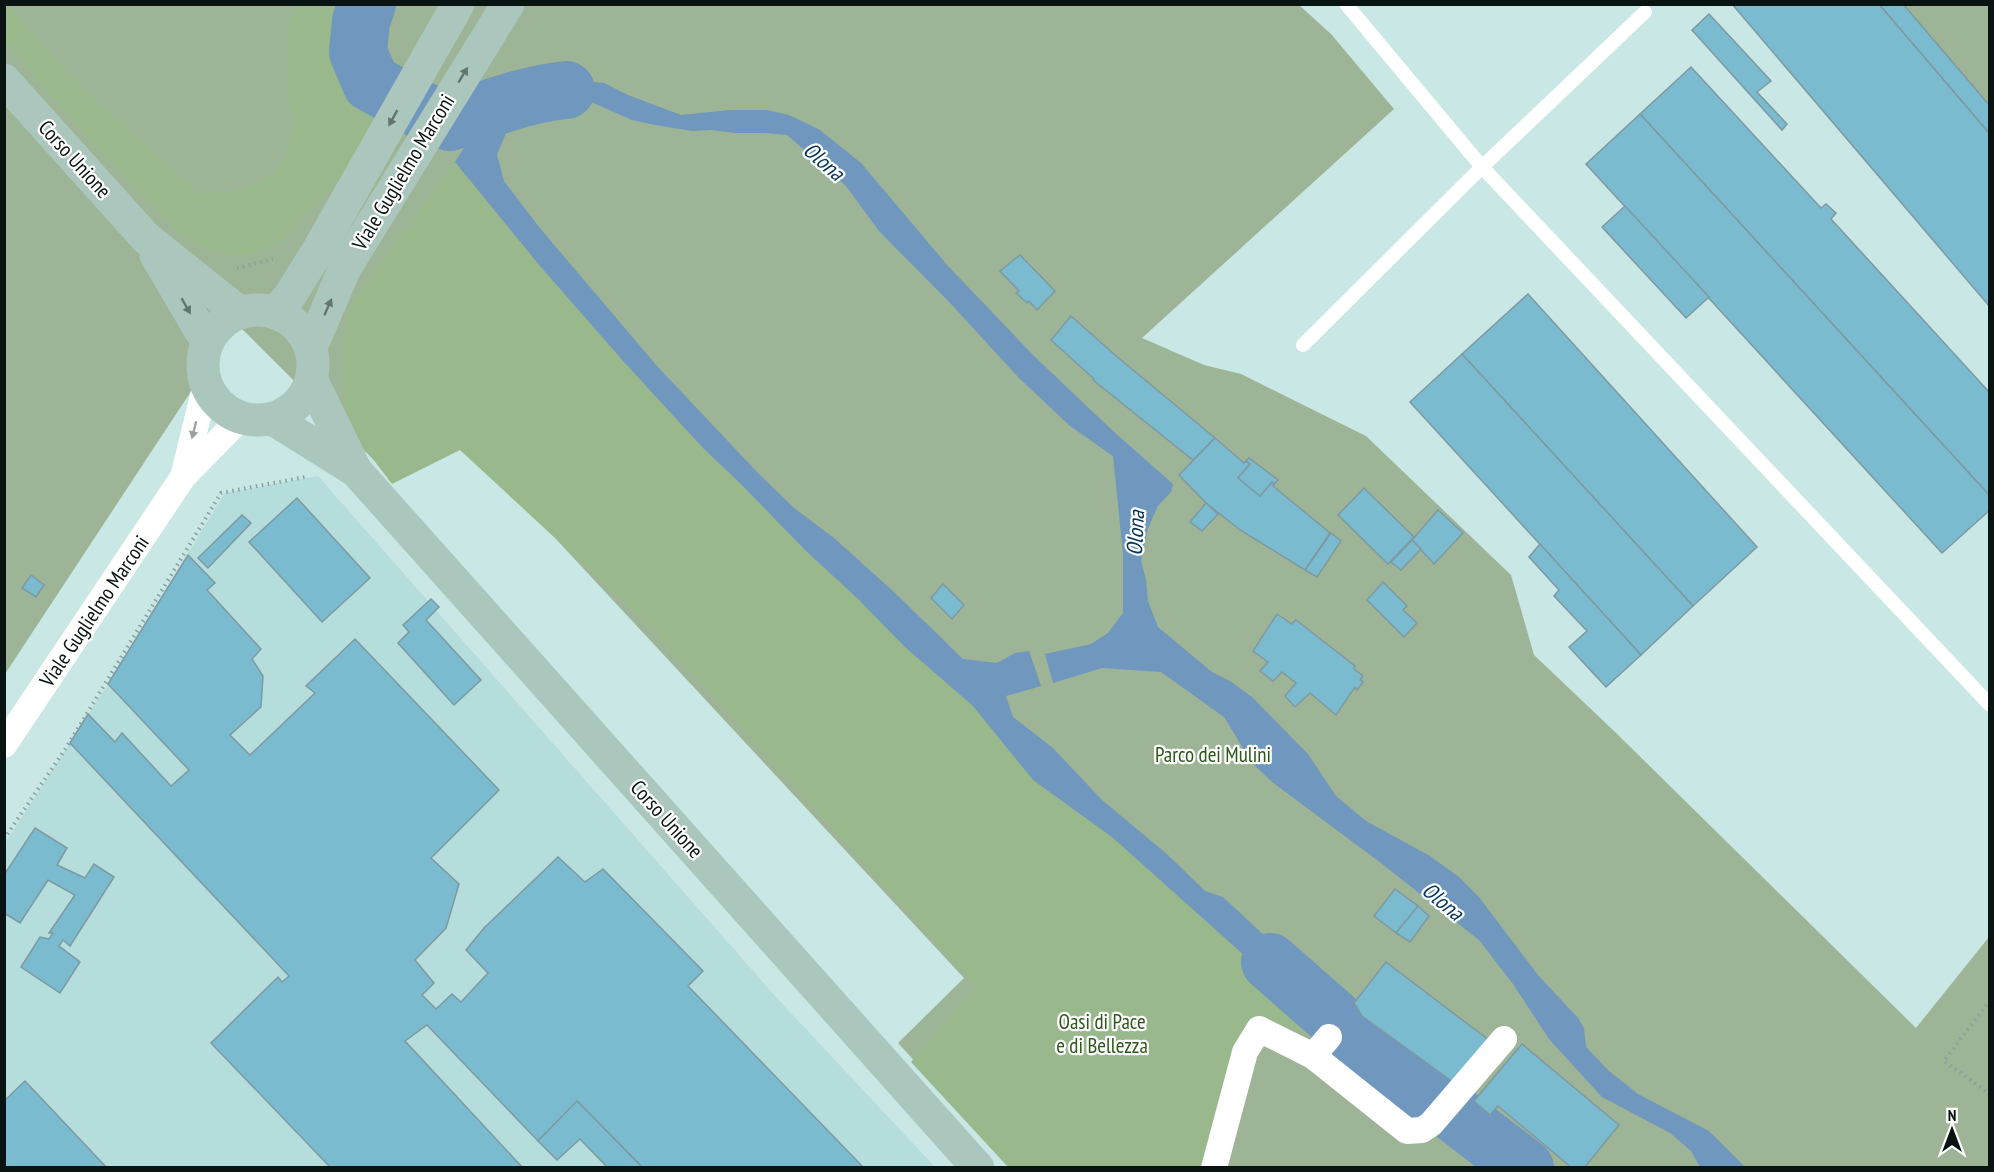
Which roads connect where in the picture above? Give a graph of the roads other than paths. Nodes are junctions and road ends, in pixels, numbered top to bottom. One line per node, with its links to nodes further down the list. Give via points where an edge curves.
1 (1347, 4): 6 (lane)
2 (455, 9): 8 (street, Viale Guglielmo Marconi, one-way to 8)
3 (1645, 12): 6 (lane)
4 (499, 17): 8 (street, Viale Guglielmo Marconi, one-way to 4)
5 (4, 80): 7 (street, Corso Unione)
6 (1482, 167): 12 (lane); 20 (lane)
7 (146, 238): 9 (street, Corso Unione); 11 (street, Corso Unione, one-way to 11)
8 (332, 259): 10 (street, Viale Guglielmo Marconi); 13 (street, Viale Guglielmo Marconi, one-way to 8)
9 (240, 313): 10 (street); 11 (street, via 216,329)
10 (275, 313): 13 (street, via 303,331)
11 (208, 341): 15 (street, Viale Guglielmo Marconi, via 203,370)
12 (1303, 345)
13 (311, 346): 14 (street, Viale Guglielmo Marconi)
14 (312, 381): 17 (street, via 290,411); 18 (street, Corso Unione)
15 (206, 384): 16 (street, via 226,411); 19 (street, Viale Guglielmo Marconi, one-way to 19)
16 (241, 418): 17 (street); 19 (street, Viale Guglielmo Marconi)
17 (273, 419): 18 (street, Corso Unione)
18 (356, 471): 23 (street, Corso Unione)
19 (183, 477): 21 (street, Viale Guglielmo Marconi)
20 (1989, 705)
21 (4, 745)
22 (1504, 1039): 24 (street, via 1431,1124 1422,1130 1407,1131 1321,1046 1259,1029 1245,1052)
23 (978, 1167)
24 (1214, 1167)

